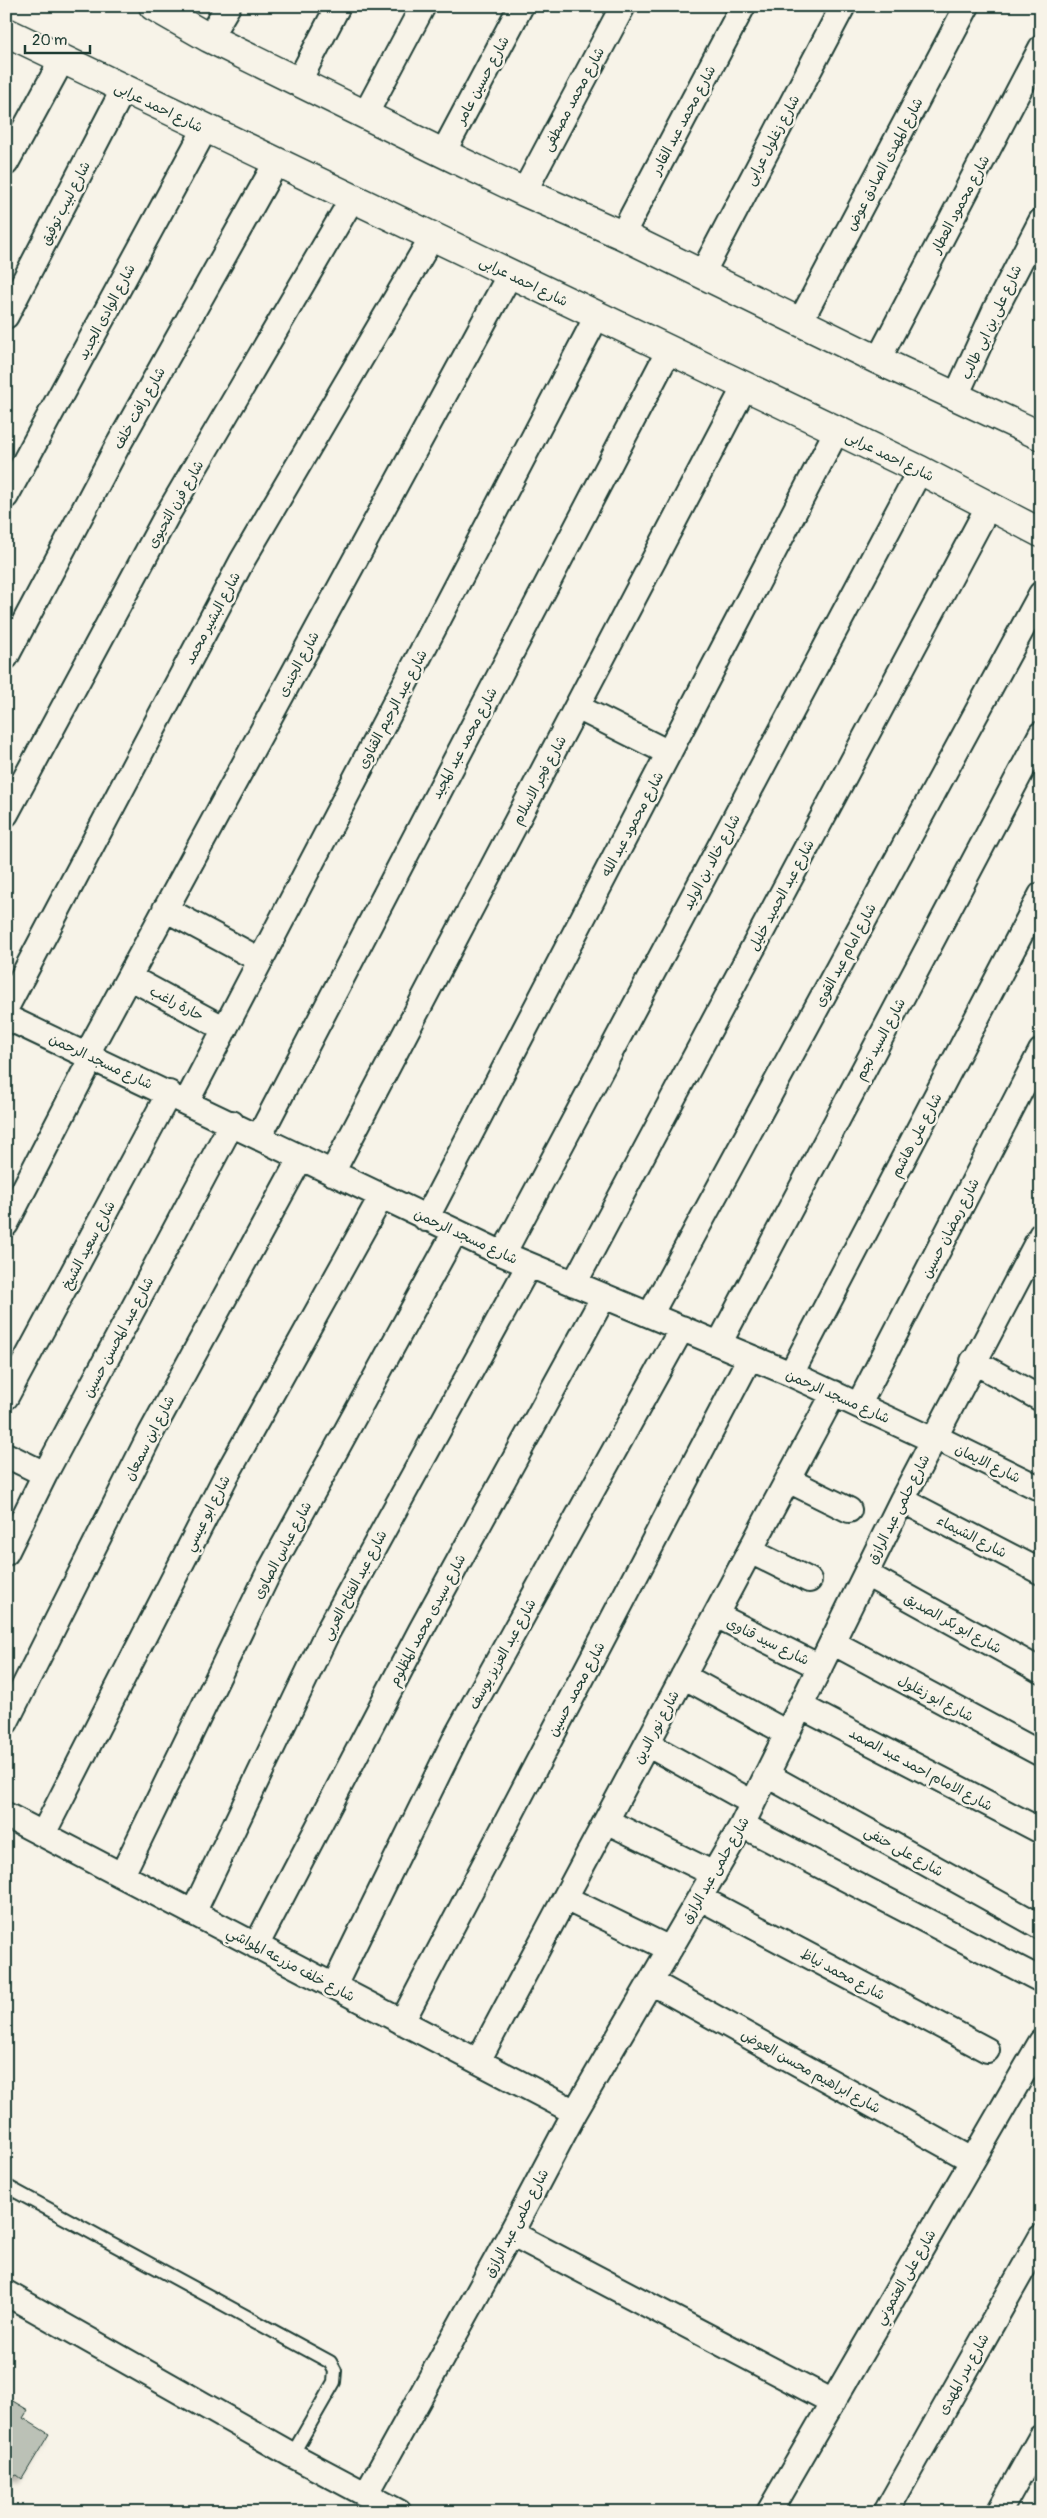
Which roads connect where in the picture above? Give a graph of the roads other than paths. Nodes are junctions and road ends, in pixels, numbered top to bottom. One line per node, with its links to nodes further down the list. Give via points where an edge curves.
1 (153, 6): 11 (street)
2 (228, 6): 11 (street)
3 (338, 6): 14 (street)
4 (423, 6): 16 (street)
5 (521, 6): 18 (street, شارع حسين عامر)
6 (623, 6): 21 (street, شارع محمد مصطفى)
7 (743, 6): 24 (street, شارع محمد عبد القادر)
8 (843, 6): 27 (street, شارع زغلول عرابى)
9 (967, 6): 30 (street, شارع المهدى الصادق عوض)
10 (6, 32): 13 (street, شارع احمد عرابى)
11 (209, 38): 14 (street)
12 (1041, 48): 32 (street, شارع محمود العطار)
13 (62, 60): 15 (street, شارع احمد عرابى); 19 (street)
14 (299, 82): 16 (street)
15 (123, 90): 17 (street, شارع احمد عرابى); 28 (street, شارع لبيب توفيق)
16 (365, 115): 18 (street)
17 (205, 129): 20 (street, شارع احمد عرابى); 38 (street, شارع الوادى الجديد)
18 (443, 153): 21 (street)
19 (6, 163)
20 (276, 163): 22 (street, شارع احمد عرابى); 42 (street, شارع رافت خلف, via 117,447)
21 (524, 192): 24 (street)
22 (352, 199): 25 (street, شارع احمد عرابى); 46 (street, شارع فرن التحيوى)
23 (1041, 221): 34 (street, شارع على بن ابى طالب)
24 (622, 235): 27 (street)
25 (432, 237): 26 (street, شارع احمد عرابى); 53 (street, شارع البشير محمد, via 242,561)
26 (510, 274): 29 (street, شارع احمد عرابى); 49 (street, شارع الجندى)
27 (702, 274): 30 (street)
28 (6, 316)
29 (598, 316): 31 (street, شارع احمد عرابى); 51 (street, شارع عبد الرحيم القناوى)
30 (800, 322): 32 (street)
31 (669, 350): 33 (street, شارع احمد عرابى); 59 (street, شارع محمد عبد المجيد)
32 (878, 360): 34 (street)
33 (745, 386): 35 (street, شارع احمد عرابى); 43 (street, شارع فجر الاسلام)
34 (956, 396): 36 (street)
35 (837, 430): 37 (street, شارع احمد عرابى); 45 (street, شارع محمود عبد الله)
36 (1041, 436)
37 (920, 470): 39 (street, شارع احمد عرابى); 67 (street, شارع خالد بن الوليد)
38 (6, 496)
39 (989, 505): 40 (street, شارع احمد عرابى); 69 (street, شارع عبد الحميد خليل)
40 (1041, 533)
41 (1041, 594): 71 (street, شارع امام عبد القوى)
42 (6, 656)
43 (576, 707): 45 (street); 61 (street, شارع فجر الاسلام)
44 (1041, 734): 73 (street, شارع السيد نجم)
45 (669, 753): 63 (street, شارع محمود عبد الله)
46 (14, 782): 47 (street, شارع فرن التحيوى)
47 (6, 814)
48 (1041, 895): 50 (street, شارع على هاشم)
49 (166, 909): 51 (street); 52 (street, شارع الجندى)
50 (1031, 936): 76 (street, شارع على هاشم)
51 (260, 960): 54 (street, شارع عبد الرحيم القناوى)
52 (129, 977): 54 (street, حارة راغب); 56 (street, شارع الجندى)
53 (7, 1016): 56 (street, شارع مسجد الرحمن)
54 (225, 1029): 57 (street, شارع عبد الرحيم القناوى)
55 (1041, 1051): 80 (street, شارع رمضان حسين)
56 (90, 1055): 57 (street, شارع مسجد الرحمن); 64 (street, شارع الجندى)
57 (178, 1097): 58 (street, شارع مسجد الرحمن); 78 (street, شارع سعيد الشيخ)
58 (232, 1123): 59 (street, شارع مسجد الرحمن); 83 (street, شارع عبد المحسن حسين)
59 (259, 1137): 60 (street, شارع مسجد الرحمن)
60 (301, 1157): 61 (street, شارع مسجد الرحمن); 99 (street, شارع ابن سمعان, via 151,1433)
61 (332, 1173): 62 (street, شارع مسجد الرحمن)
62 (381, 1196): 63 (street, شارع مسجد الرحمن); 109 (street, شارع ابو عيسي, via 226,1476)
63 (426, 1219): 65 (street, شارع مسجد الرحمن)
64 (6, 1224)
65 (454, 1232): 67 (street, شارع مسجد الرحمن); 111 (street, شارع عباس الصاوى, via 267,1576)
66 (1041, 1235): 75 (street, شارع حلمى عبد الرازق)
67 (503, 1254): 68 (street, شارع مسجد الرحمن)
68 (529, 1265): 69 (street, شارع مسجد الرحمن); 114 (street, شارع عبد الفتاح العربى, via 328,1633)
69 (574, 1284): 70 (street, شارع مسجد الرحمن)
70 (604, 1296): 71 (street, شارع مسجد الرحمن); 116 (street, شارع سيدى محمد المظلوم, via 421,1630)
71 (650, 1316): 72 (street, شارع مسجد الرحمن)
72 (682, 1328): 73 (street, شارع مسجد الرحمن); 120 (street, شارع عبد العزيز يوسف, via 458,1732)
73 (718, 1344): 74 (street, شارع مسجد الرحمن)
74 (750, 1357): 76 (street, شارع مسجد الرحمن); 121 (street, شارع محمد حسين)
75 (974, 1361): 79 (street); 81 (street, شارع حلمى عبد الرازق)
76 (791, 1374): 77 (street, شارع مسجد الرحمن)
77 (834, 1393): 80 (street, شارع مسجد الرحمن); 84 (street, شارع نور الدين)
78 (6, 1397)
79 (1041, 1399)
80 (859, 1404): 81 (street, شارع مسجد الرحمن)
81 (934, 1438): 85 (street, شارع الايمان); 86 (street, شارع حلمى عبد الرازق)
82 (6, 1455): 83 (street)
83 (45, 1474): 89 (street, شارع عبد المحسن حسين)
84 (788, 1480): 87 (street); 88 (street, شارع نور الدين)
85 (1041, 1489)
86 (902, 1500): 90 (street, شارع الشيماء); 91 (street, شارع حلمى عبد الرازق)
87 (849, 1510)
88 (750, 1551): 92 (street); 93 (street, شارع نور الدين)
89 (6, 1553)
90 (1041, 1572)
91 (866, 1574): 94 (street, شارع حلمى عبد الرازق); 96 (street, شارع ابو بكر الصديق)
92 (809, 1580)
93 (716, 1616): 95 (street, شارع سيد قناوى); 97 (street, شارع نور الدين)
94 (832, 1642): 95 (street, شارع حلمى عبد الرازق); 102 (street, شارع ابو زغلول)
95 (820, 1667): 98 (street, شارع حلمى عبد الرازق)
96 (1041, 1671)
97 (683, 1676): 100 (street); 101 (street, شارع نور الدين)
98 (800, 1706): 100 (street, شارع حلمى عبد الرازق); 108 (street, شارع الامام احمد عبد الصمد)
99 (6, 1722)
100 (787, 1733): 103 (street, شارع حلمى عبد الرازق)
101 (647, 1744): 104 (street); 106 (street, شارع نور الدين)
102 (1041, 1754)
103 (766, 1775): 104 (street, شارع حلمى عبد الرازق); 115 (street, شارع على حنفى)
104 (753, 1802): 107 (street, شارع حلمى عبد الرازق)
105 (6, 1815): 109 (street, شارع خلف مزرعه المواشي)
106 (606, 1821): 110 (street); 112 (street, شارع نور الدين)
107 (742, 1824): 110 (street, شارع حلمى عبد الرازق); 118 (street)
108 (1041, 1831)
109 (43, 1834): 111 (street, شارع خلف مزرعه المواشي)
110 (714, 1874): 113 (street, شارع حلمى عبد الرازق)
111 (122, 1875): 114 (street, شارع خلف مزرعه المواشي)
112 (565, 1898): 117 (street); 124 (street, شارع نور الدين)
113 (700, 1898): 117 (street, شارع حلمى عبد الرازق); 123 (street, شارع محمد نياظ)
114 (193, 1912): 116 (street, شارع خلف مزرعه المواشي)
115 (1041, 1927)
116 (256, 1946): 120 (street, شارع خلف مزرعه المواشي)
117 (670, 1949): 119 (street, شارع حلمى عبد الرازق)
118 (1041, 1980)
119 (651, 1982): 125 (street, شارع حلمى عبد الرازق); 126 (street, شارع ابراهيم محسن العوض)
120 (334, 1986): 121 (street, شارع خلف مزرعه المواشي)
121 (402, 2022): 124 (street, شارع خلف مزرعه المواشي)
122 (1041, 2042): 126 (street, شارع على العتموني)
123 (987, 2050)
124 (478, 2062): 125 (street, شارع خلف مزرعه المواشي)
125 (575, 2112): 128 (street, شارع حلمى عبد الرازق)
126 (972, 2160): 131 (street, شارع على العتموني)
127 (6, 2186): 133 (lane, via 330,2362 335,2371 334,2382)
128 (511, 2234): 131 (street); 134 (street, شارع حلمى عبد الرازق)
129 (1041, 2237): 137 (street, شارع بدر المهدى)
130 (6, 2292): 133 (street)
131 (832, 2402): 136 (street, شارع على العتموني)
132 (1041, 2437): 138 (street)
133 (292, 2455): 134 (street)
134 (367, 2494): 135 (street)
135 (399, 2512)
136 (769, 2512)
137 (886, 2512)
138 (998, 2512)

